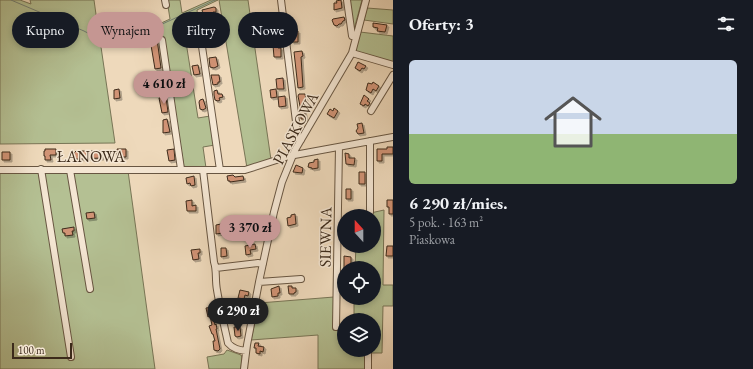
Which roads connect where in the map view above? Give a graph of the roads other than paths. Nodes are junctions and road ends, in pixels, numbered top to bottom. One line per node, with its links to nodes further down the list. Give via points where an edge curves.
1 (281, 0): 12 (street, via 298,138)
2 (347, 0): 4 (street, via 352,36)
3 (366, 0): 4 (street, PIASKOWA)
4 (356, 37): 7 (street, PIASKOWA)
5 (163, 48): 16 (street)
6 (202, 48): 21 (street)
7 (352, 53): 8 (street); 12 (street, PIASKOWA)
8 (393, 65)
9 (393, 75): 10 (street)
10 (371, 110)
11 (393, 137): 13 (street)
12 (301, 140): 15 (street, PIASKOWA)
13 (370, 141): 14 (street); 22 (street)
14 (339, 148): 15 (street); 28 (street, SIEWNA)
15 (292, 156): 21 (street, ŁANOWA, via 245,170); 23 (street, PIASKOWA, via 277,196)
16 (181, 169): 19 (street, ŁANOWA); 20 (street, ŁANOWA)
17 (0, 170): 18 (street, ŁANOWA)
18 (41, 170): 19 (street, ŁANOWA); 30 (street)
19 (70, 170): 27 (street)
20 (203, 170): 21 (street, ŁANOWA); 24 (street)
21 (220, 170)
22 (370, 209)
23 (263, 264): 24 (street); 26 (street, PIASKOWA)
24 (216, 268): 29 (street, via 216,289 228,343 231,347)
25 (301, 279): 26 (street)
26 (259, 282): 29 (street, PIASKOWA)
27 (90, 289)
28 (336, 327)
29 (246, 351): 32 (street, PIASKOWA)
30 (71, 356)
31 (368, 357): 33 (street)
32 (244, 369)
33 (368, 369)

